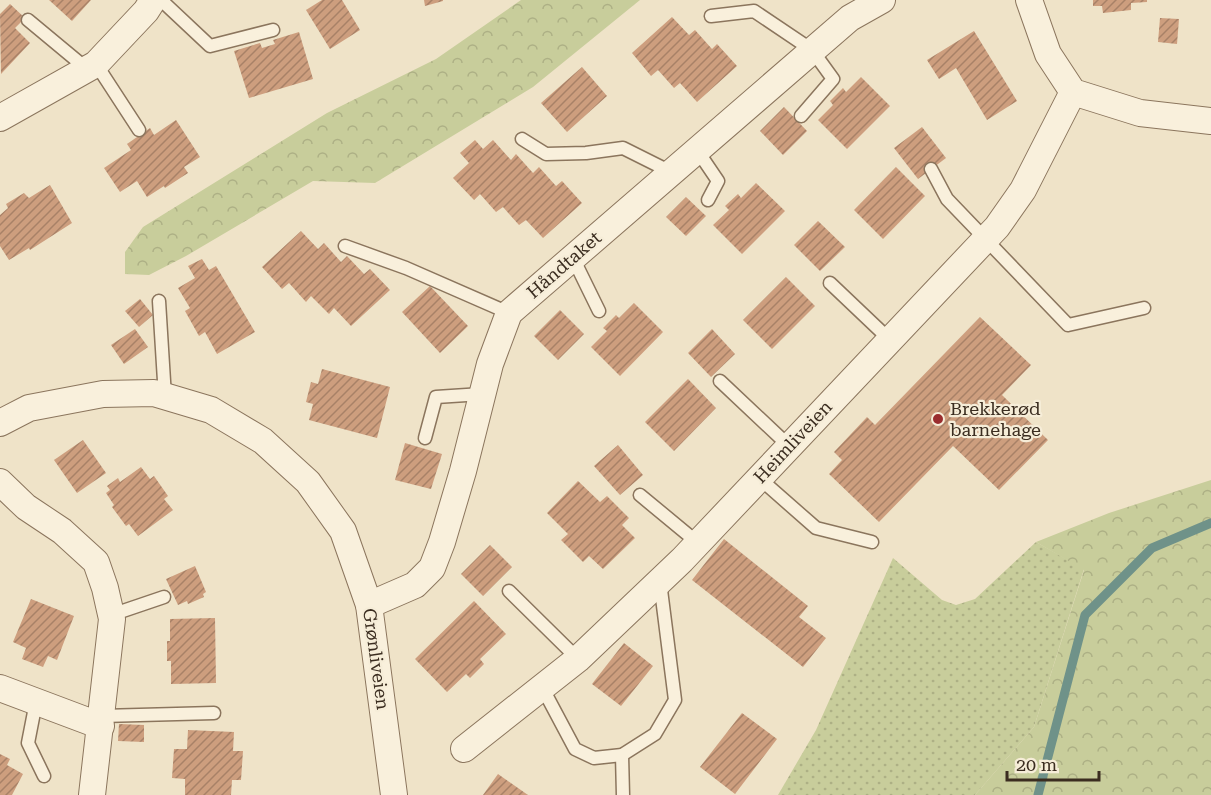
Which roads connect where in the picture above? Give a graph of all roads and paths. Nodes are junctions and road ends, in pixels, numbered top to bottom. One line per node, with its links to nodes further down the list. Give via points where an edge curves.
1 (153, 0): 9 (street)
2 (161, 0): 7 (lane, via 210,46)
3 (882, 0): 8 (street, Håndtaket, via 850,18)
4 (1029, 0): 10 (street, via 1048,54)
5 (711, 16): 8 (lane, via 754,11)
6 (28, 20): 9 (lane)
7 (273, 30)
8 (812, 50): 11 (lane, via 833,79); 16 (street, Håndtaket)
9 (92, 66): 12 (street); 14 (lane)
10 (1073, 92): 13 (street, via 1140,113); 20 (street, Heimliveien, via 1023,190)
11 (801, 116)
12 (0, 118)
13 (1211, 121)
14 (139, 130)
15 (522, 139): 18 (lane, via 546,154 623,148)
16 (697, 150): 18 (street, Håndtaket); 19 (lane, via 718,181)
17 (931, 169): 20 (lane, via 946,199)
18 (671, 172): 22 (street, Håndtaket)
19 (708, 200)
20 (985, 240): 25 (lane, via 1068,325); 28 (street, Heimliveien)
21 (345, 246): 27 (lane)
22 (573, 258): 26 (lane); 27 (street, Håndtaket)
23 (830, 283): 28 (lane)
24 (159, 301): 31 (lane)
25 (1144, 308)
26 (599, 311)
27 (509, 313): 30 (street, Håndtaket)
28 (890, 340): 34 (street, Heimliveien)
29 (720, 381): 34 (lane)
30 (482, 394): 33 (lane, via 436,397); 43 (street, Håndtaket, via 432,568 415,585)
31 (165, 397): 32 (street, Grønliveien, via 154,393 103,394 29,408); 43 (street, Grønliveien, via 211,410 263,441 308,482 343,531)
32 (0, 423)
33 (425, 438)
34 (789, 446): 35 (street, Heimliveien)
35 (759, 478): 38 (lane, via 816,528); 39 (street, Heimliveien)
36 (0, 482): 44 (street, via 96,562)
37 (640, 495): 39 (lane)
38 (872, 542)
39 (698, 543): 40 (street, Heimliveien)
40 (660, 581): 45 (street, Heimliveien); 52 (lane, via 675,700 655,734)
41 (508, 591): 45 (lane)
42 (164, 597): 44 (lane)
43 (369, 605): 55 (street, Grønliveien)
44 (111, 615): 50 (street)
45 (578, 659): 46 (street, Heimliveien)
46 (542, 687): 51 (street, Heimliveien); 52 (lane, via 575,749 594,758)
47 (0, 688): 48 (street)
48 (36, 702): 50 (street); 53 (lane, via 28,743)
49 (214, 713): 50 (lane)
50 (101, 721): 54 (street)
51 (464, 748)
52 (622, 755): 56 (lane)
53 (44, 776)
54 (92, 795)
55 (394, 795)
56 (623, 795)

